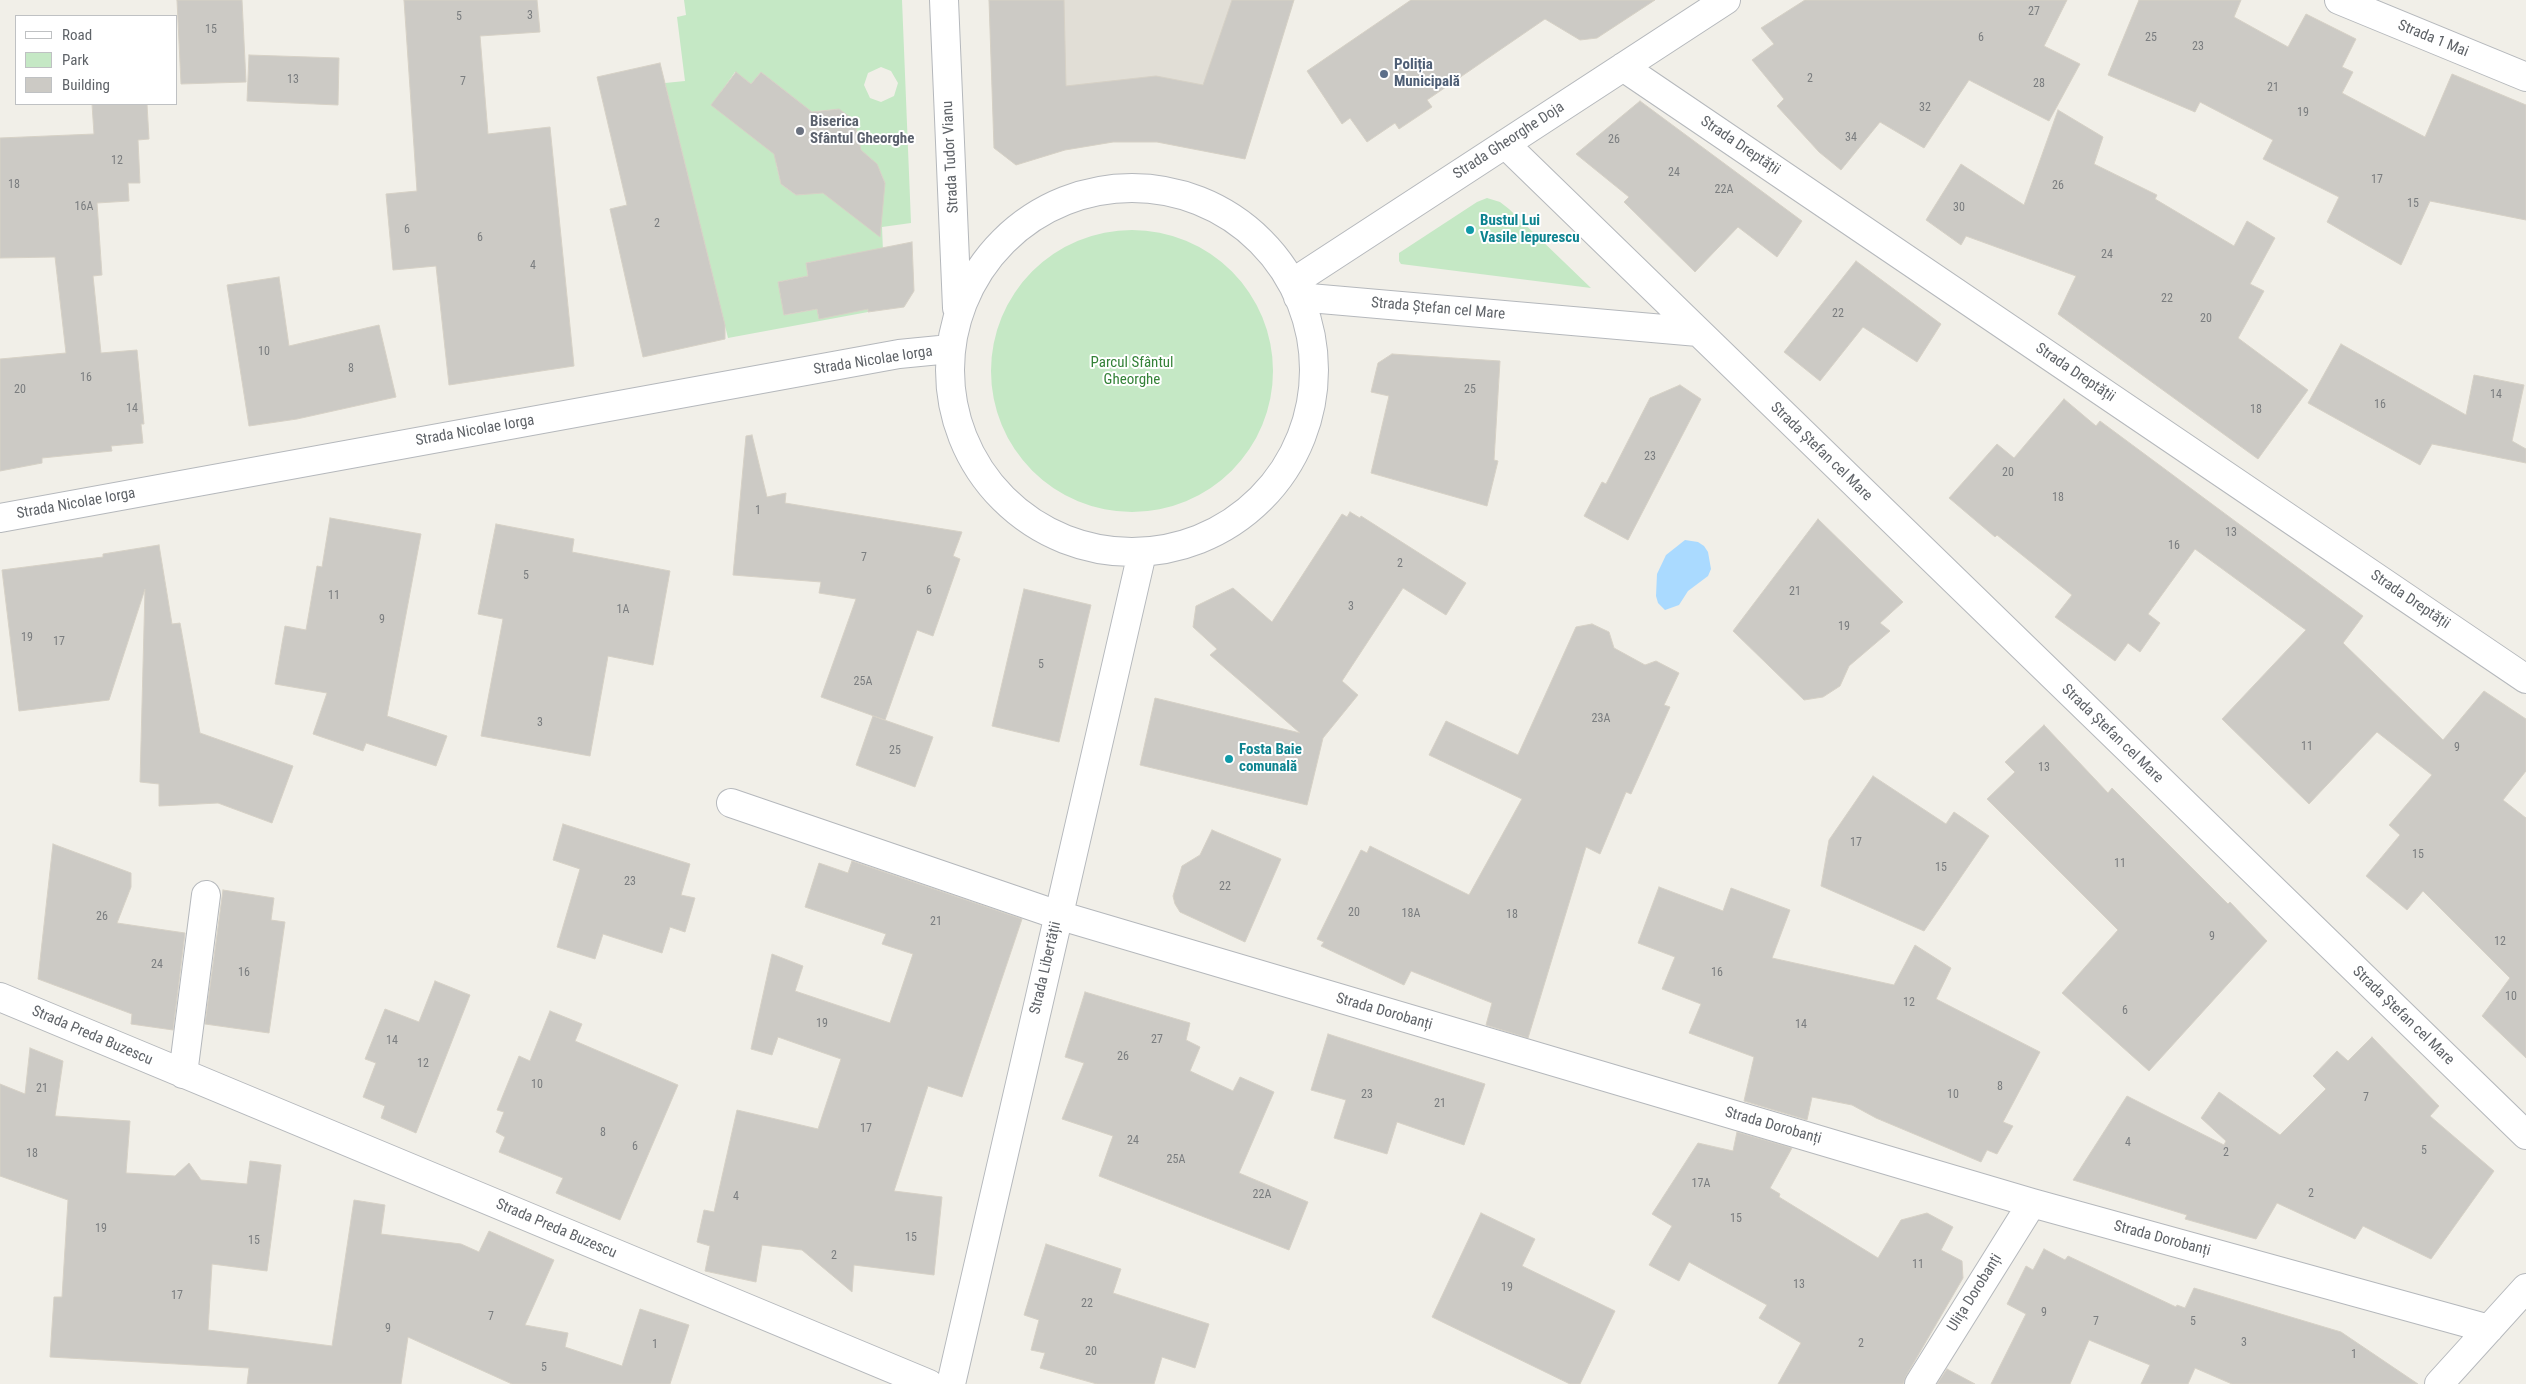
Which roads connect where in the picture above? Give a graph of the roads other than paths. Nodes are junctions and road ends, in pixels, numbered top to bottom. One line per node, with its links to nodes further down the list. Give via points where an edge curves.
1 (944, 0): 8 (street, Strada Tudor Vianu)
2 (1726, 0): 4 (street, Strada Gheorghe Doja)
3 (2339, 0): 5 (street, Strada 1 Mai)
4 (1623, 67): 6 (street, Strada Gheorghe Doja); 13 (street, Strada Dreptății)
5 (2526, 77)
6 (1505, 144): 7 (street, Strada Gheorghe Doja); 9 (street, Strada Ștefan cel Mare)
7 (1295, 290): 8 (street, via 1272,254 1235,219 1213,207 1167,191 1116,188 1067,199 1038,213 1013,231 980,269); 9 (street, Strada Ștefan cel Mare); 12 (street, via 1311,339 1314,383 1307,420 1288,466 1256,505 1220,530 1179,546)
8 (958, 314): 10 (street)
9 (1698, 332): 19 (street, Strada Ștefan cel Mare)
10 (950, 349): 11 (street, Strada Nicolae Iorga, via 899,354); 12 (street, via 951,389 958,426 974,460 1004,500 1034,524 1068,541 1104,550)
11 (0, 518)
12 (1142, 552): 16 (street, Strada Libertății)
13 (2526, 679)
14 (731, 803): 16 (street, Strada Dorobanți)
15 (206, 895): 18 (street)
16 (1058, 915): 20 (street, Strada Dorobanți); 24 (street, Strada Libertății)
17 (0, 997): 18 (street, Strada Preda Buzescu)
18 (184, 1074): 23 (street, Strada Preda Buzescu)
19 (2526, 1135)
20 (2032, 1203): 22 (street, Strada Dorobanți); 25 (street, Ulița Dorobanți)
21 (2526, 1288): 22 (street)
22 (2489, 1329): 26 (street)
23 (929, 1384)
24 (950, 1384)
25 (1918, 1384)
26 (2439, 1384)

